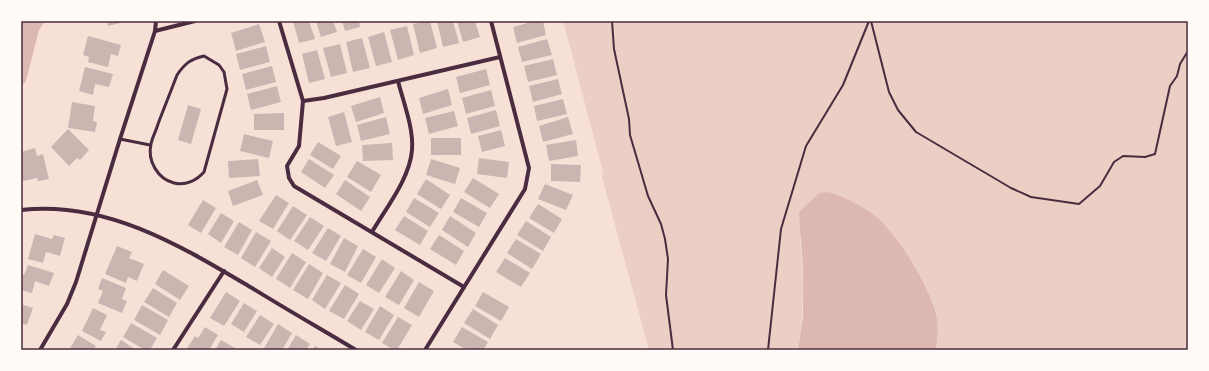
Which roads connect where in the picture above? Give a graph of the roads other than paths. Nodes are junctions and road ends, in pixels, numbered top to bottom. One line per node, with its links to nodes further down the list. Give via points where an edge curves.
1 (156, 21): 5 (street)
2 (195, 21): 5 (street)
3 (280, 21): 8 (street)
4 (491, 21): 6 (street)
5 (155, 31): 9 (street)
6 (500, 57): 7 (street); 15 (street, via 529,168 524,189)
7 (398, 81): 8 (street); 13 (street, via 406,105 413,148 411,160 407,173)
8 (303, 101): 13 (street, via 299,146 287,166 289,178 294,186)
9 (120, 139): 10 (lane); 12 (street)
10 (150, 145): 10 (lane, via 177,74 183,65 204,56 219,65 224,72 227,89 204,172 198,179 178,184 168,182 159,176 154,167)
11 (21, 210): 12 (street, via 40,208)
12 (97, 214): 14 (street, via 137,226); 16 (street, via 68,304)
13 (372, 232): 15 (street)
14 (224, 271): 17 (street); 18 (street)
15 (464, 287): 19 (street)
16 (40, 350)
17 (173, 350)
18 (356, 350)
19 (425, 350)

